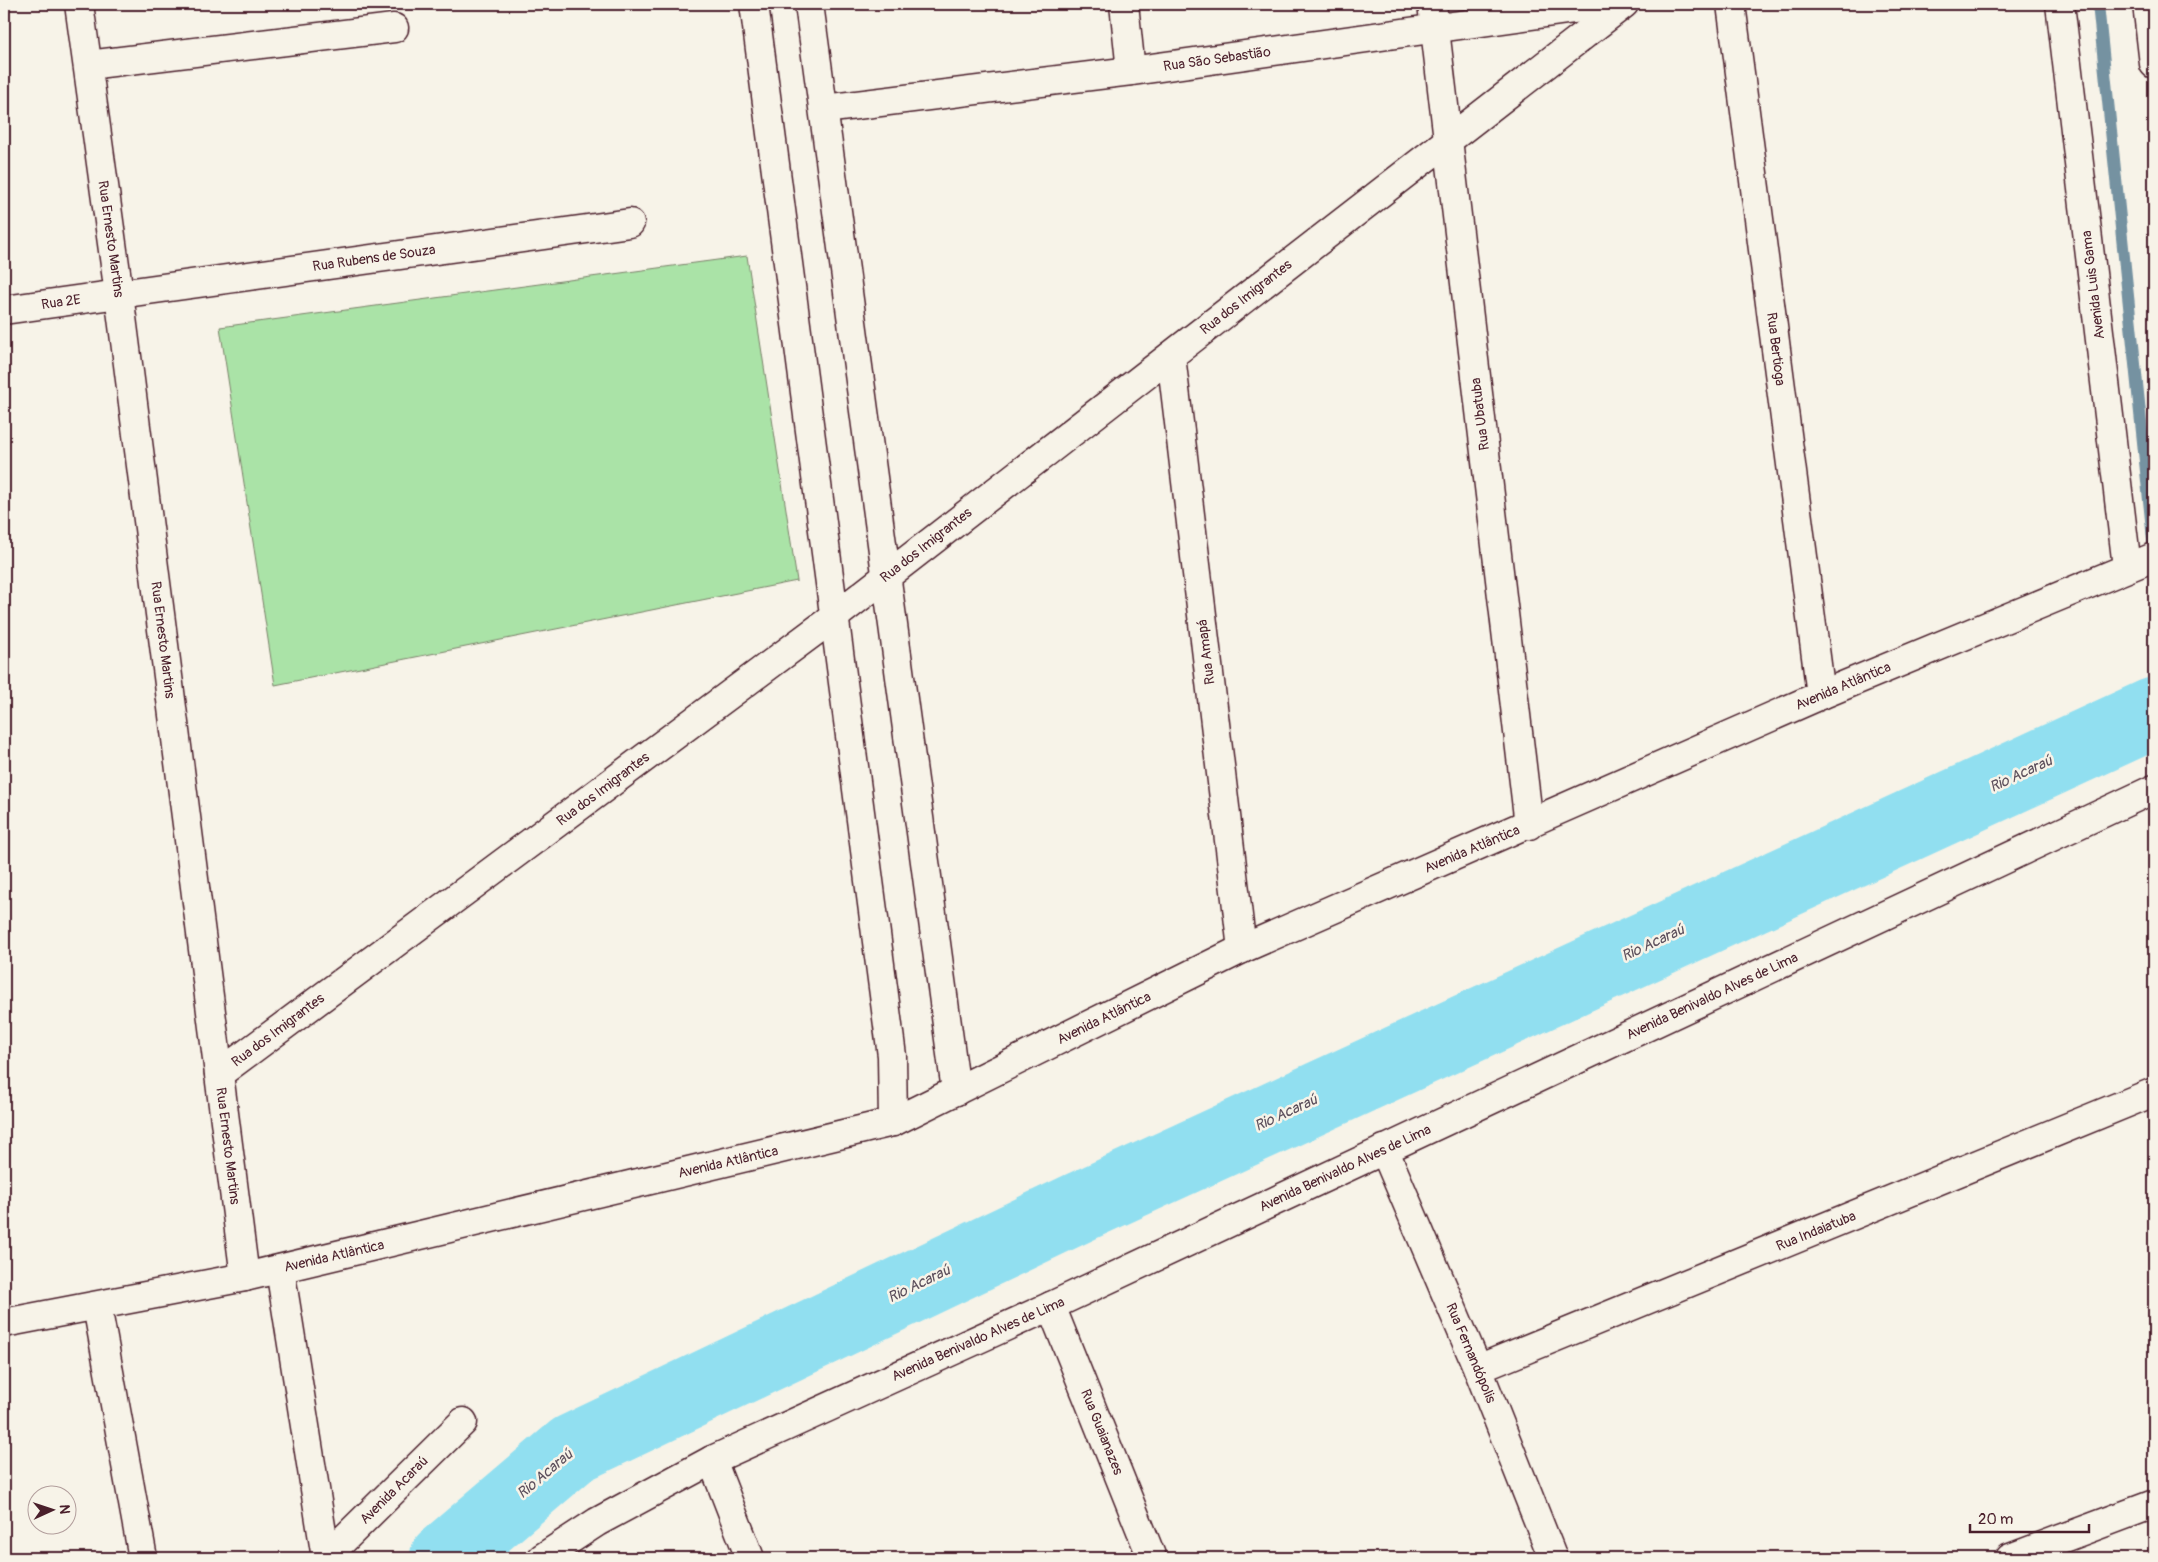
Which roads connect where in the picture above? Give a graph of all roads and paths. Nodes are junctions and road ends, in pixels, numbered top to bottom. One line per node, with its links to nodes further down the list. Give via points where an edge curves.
1 (80, 4): 13 (street, Rua Ernesto Martins)
2 (754, 4): 24 (street)
3 (809, 4): 15 (street)
4 (1124, 4): 14 (street)
5 (1610, 4): 10 (street, Rua São Sebastião)
6 (1624, 4): 16 (street, Rua dos Imigrantes)
7 (1731, 4): 25 (street, Rua Bertioga)
8 (2060, 4): 22 (street, Avenida Luis Gama)
9 (2147, 4): 12 (street)
10 (1434, 16): 14 (street, Rua São Sebastião); 16 (street, Rua Ubatuba)
11 (394, 28): 13 (street)
12 (2154, 64)
13 (88, 65): 18 (street, Rua Ernesto Martins)
14 (1131, 70): 15 (street, Rua São Sebastião)
15 (824, 109): 23 (street)
16 (1448, 140): 20 (street, Rua dos Imigrantes); 27 (street, Rua Ubatuba)
17 (630, 223): 18 (street, Rua Rubens de Souza)
18 (119, 294): 19 (street, Rua 2E); 29 (street, Rua Ernesto Martins)
19 (4, 310)
20 (1171, 356): 23 (street, Rua dos Imigrantes); 28 (street, Rua Amapá)
21 (2154, 557): 22 (street, Avenida Atlântica)
22 (2127, 567): 25 (street, Avenida Atlântica)
23 (886, 576): 24 (street, Rua dos Imigrantes); 30 (street)
24 (834, 617): 29 (street, Rua dos Imigrantes); 32 (street, via 892,1056)
25 (1821, 695): 27 (street, Avenida Atlântica)
26 (2154, 789): 33 (street, Avenida Benivaldo Alves de Lima)
27 (1529, 825): 28 (street, Avenida Atlântica)
28 (1242, 949): 30 (street, Avenida Atlântica)
29 (219, 1074): 35 (street, Rua Ernesto Martins)
30 (956, 1092): 32 (street, Avenida Atlântica)
31 (2154, 1092): 39 (street, Rua Indaiatuba)
32 (893, 1122): 34 (street, Avenida Atlântica)
33 (1384, 1149): 37 (street, Avenida Benivaldo Alves de Lima); 39 (street, Rua Fernandópolis)
34 (280, 1269): 35 (street, Avenida Atlântica); 44 (street)
35 (245, 1277): 36 (street, Avenida Atlântica)
36 (97, 1306): 38 (street, Avenida Atlântica); 43 (street)
37 (1051, 1306): 41 (street, Avenida Benivaldo Alves de Lima); 47 (street, Rua Guaianazes)
38 (4, 1323)
39 (1478, 1369): 48 (street, Rua Fernandópolis)
40 (464, 1422): 44 (street, Avenida Acaraú)
41 (712, 1460): 45 (street, Avenida Benivaldo Alves de Lima, via 597,1522); 46 (street)
42 (2154, 1504): 49 (street)
43 (143, 1558)
44 (325, 1558)
45 (542, 1558)
46 (750, 1558)
47 (1152, 1558)
48 (1553, 1558)
49 (2010, 1558)

